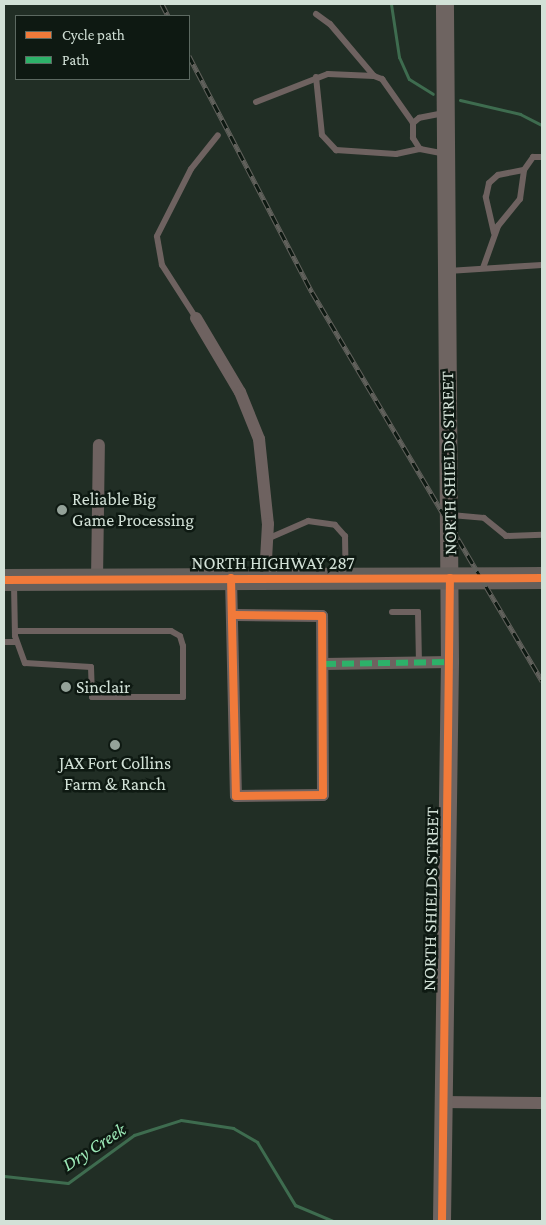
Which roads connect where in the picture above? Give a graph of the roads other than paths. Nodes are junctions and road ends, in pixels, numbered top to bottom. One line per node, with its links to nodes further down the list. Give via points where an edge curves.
1 (445, 4): 6 (street, NORTH SHIELDS STREET)
2 (316, 14): 3 (lane, via 330,24)
3 (374, 76): 4 (lane); 7 (lane, via 382,79)
4 (316, 78): 5 (lane); 9 (lane, via 322,135 336,150 396,154)
5 (256, 102)
6 (446, 113): 7 (lane, via 431,113); 10 (street, NORTH SHIELDS STREET)
7 (413, 124): 9 (lane, via 412,138)
8 (218, 135): 17 (lane, via 191,169 157,236 162,265)
9 (420, 149): 10 (lane)
10 (446, 154): 16 (street, NORTH SHIELDS STREET)
11 (542, 156): 12 (lane, via 533,156)
12 (524, 170): 13 (lane, via 520,199); 13 (lane, via 498,175 489,183 486,204)
13 (495, 234): 15 (lane)
14 (542, 265): 15 (lane)
15 (483, 268): 16 (lane)
16 (447, 272): 19 (street, NORTH SHIELDS STREET)
17 (196, 318): 21 (street, via 240,392 259,439)
18 (100, 445): 28 (street)
19 (449, 515): 20 (lane, via 484,518 506,536); 25 (street, NORTH SHIELDS STREET)
20 (542, 535)
21 (268, 539): 23 (street); 24 (lane, via 308,521 335,525 347,546)
22 (231, 578): 23 (highway, NORTH HIGHWAY 287); 28 (highway, NORTH HIGHWAY 287); 30 (street)
23 (265, 578): 24 (highway, NORTH HIGHWAY 287)
24 (346, 578): 25 (highway, NORTH HIGHWAY 287)
25 (450, 578): 26 (highway, NORTH HIGHWAY 287); 35 (street, NORTH SHIELDS STREET)
26 (542, 578)
27 (9, 580): 28 (highway, NORTH HIGHWAY 287); 31 (lane)
28 (97, 580)
29 (392, 612): 34 (lane, via 418,612)
30 (235, 615): 36 (street, via 322,616); 36 (street, via 236,796 323,795)
31 (15, 631): 33 (lane); 33 (lane, via 171,631 180,636 183,646 183,697 92,697 91,667 30,665)
32 (4, 642): 33 (lane)
33 (16, 642)
34 (419, 662): 35 (street); 36 (street)
35 (450, 662): 37 (street, NORTH SHIELDS STREET)
36 (324, 664)
37 (442, 1102): 38 (street); 39 (street, NORTH SHIELDS STREET)
38 (542, 1103)
39 (442, 1221)

